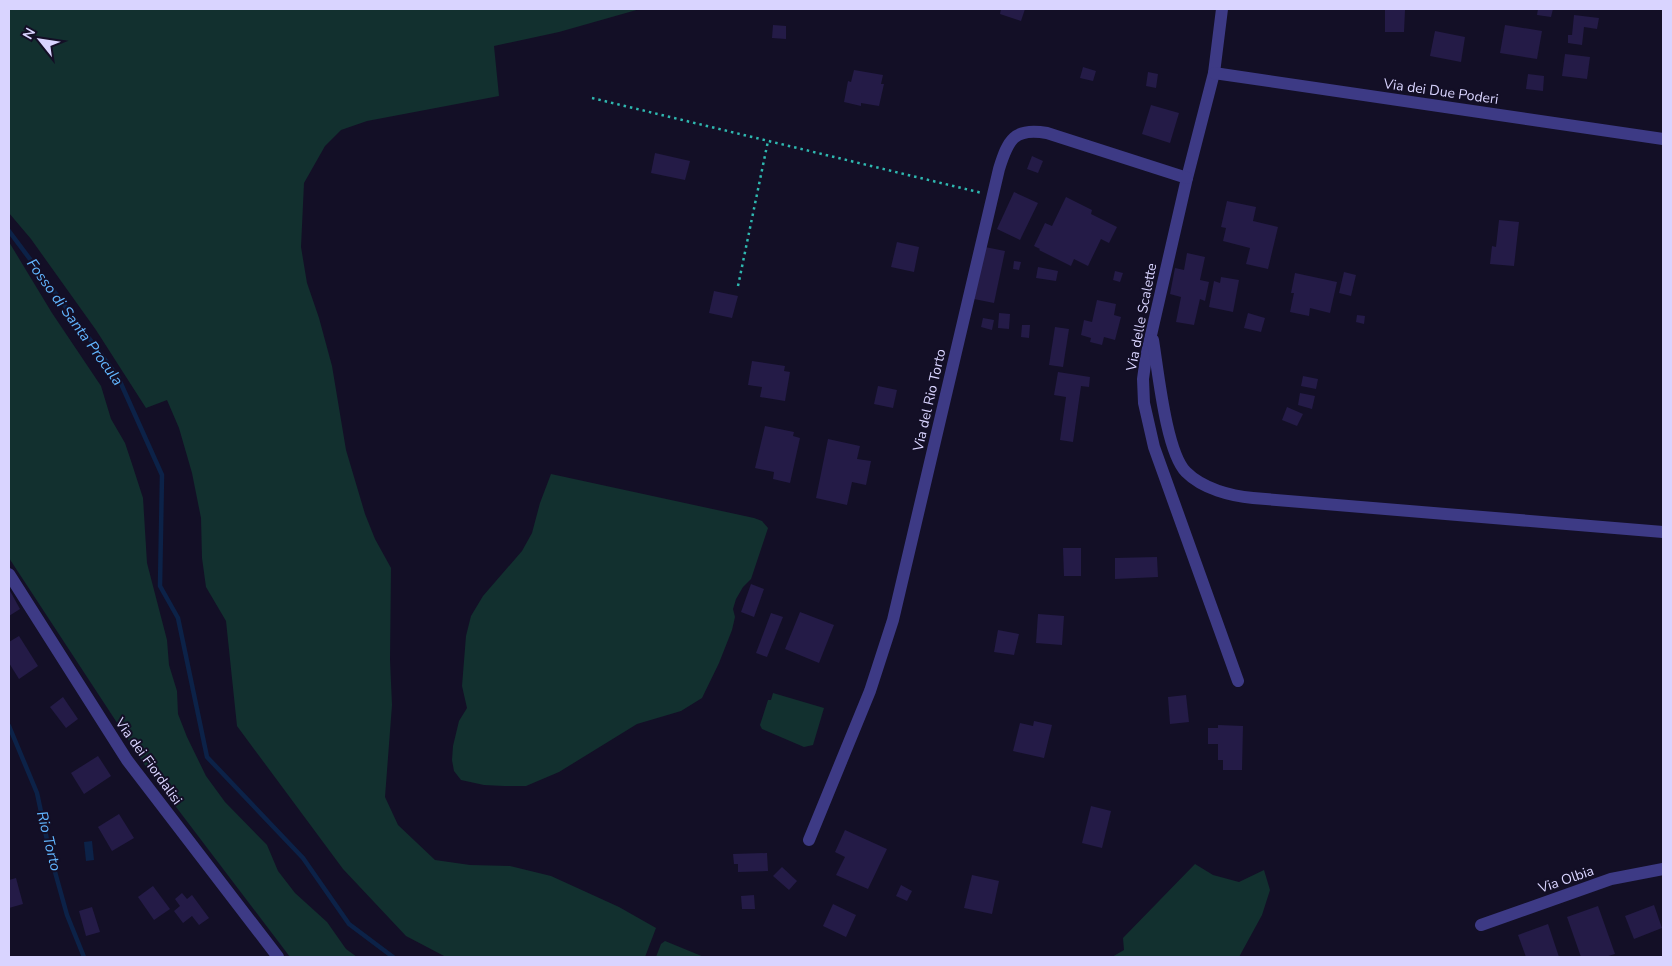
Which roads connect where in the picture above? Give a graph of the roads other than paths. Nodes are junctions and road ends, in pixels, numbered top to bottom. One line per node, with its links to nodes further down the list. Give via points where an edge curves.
1 (1222, 9): 2 (street, Via delle Scalette)
2 (1214, 72): 3 (street, Via dei Due Poderi); 4 (street, Via delle Scalette)
3 (1663, 139)
4 (1187, 178): 5 (street, Via delle Scalette); 9 (street, Via del Rio Torto, via 1055,135 1029,131 1018,134 1009,144 1001,162 893,620 870,691)
5 (1151, 330): 6 (street, via 1170,437 1177,457 1189,475 1217,490 1253,498); 8 (street, Via delle Scalette, via 1143,386 1148,428)
6 (1663, 532)
7 (9, 574): 12 (street, Via dei Fiordalisi, via 127,760)
8 (1238, 681)
9 (809, 840)
10 (1663, 869): 11 (street, Via Olbia, via 1611,879)
11 (1481, 925)
12 (278, 957)

